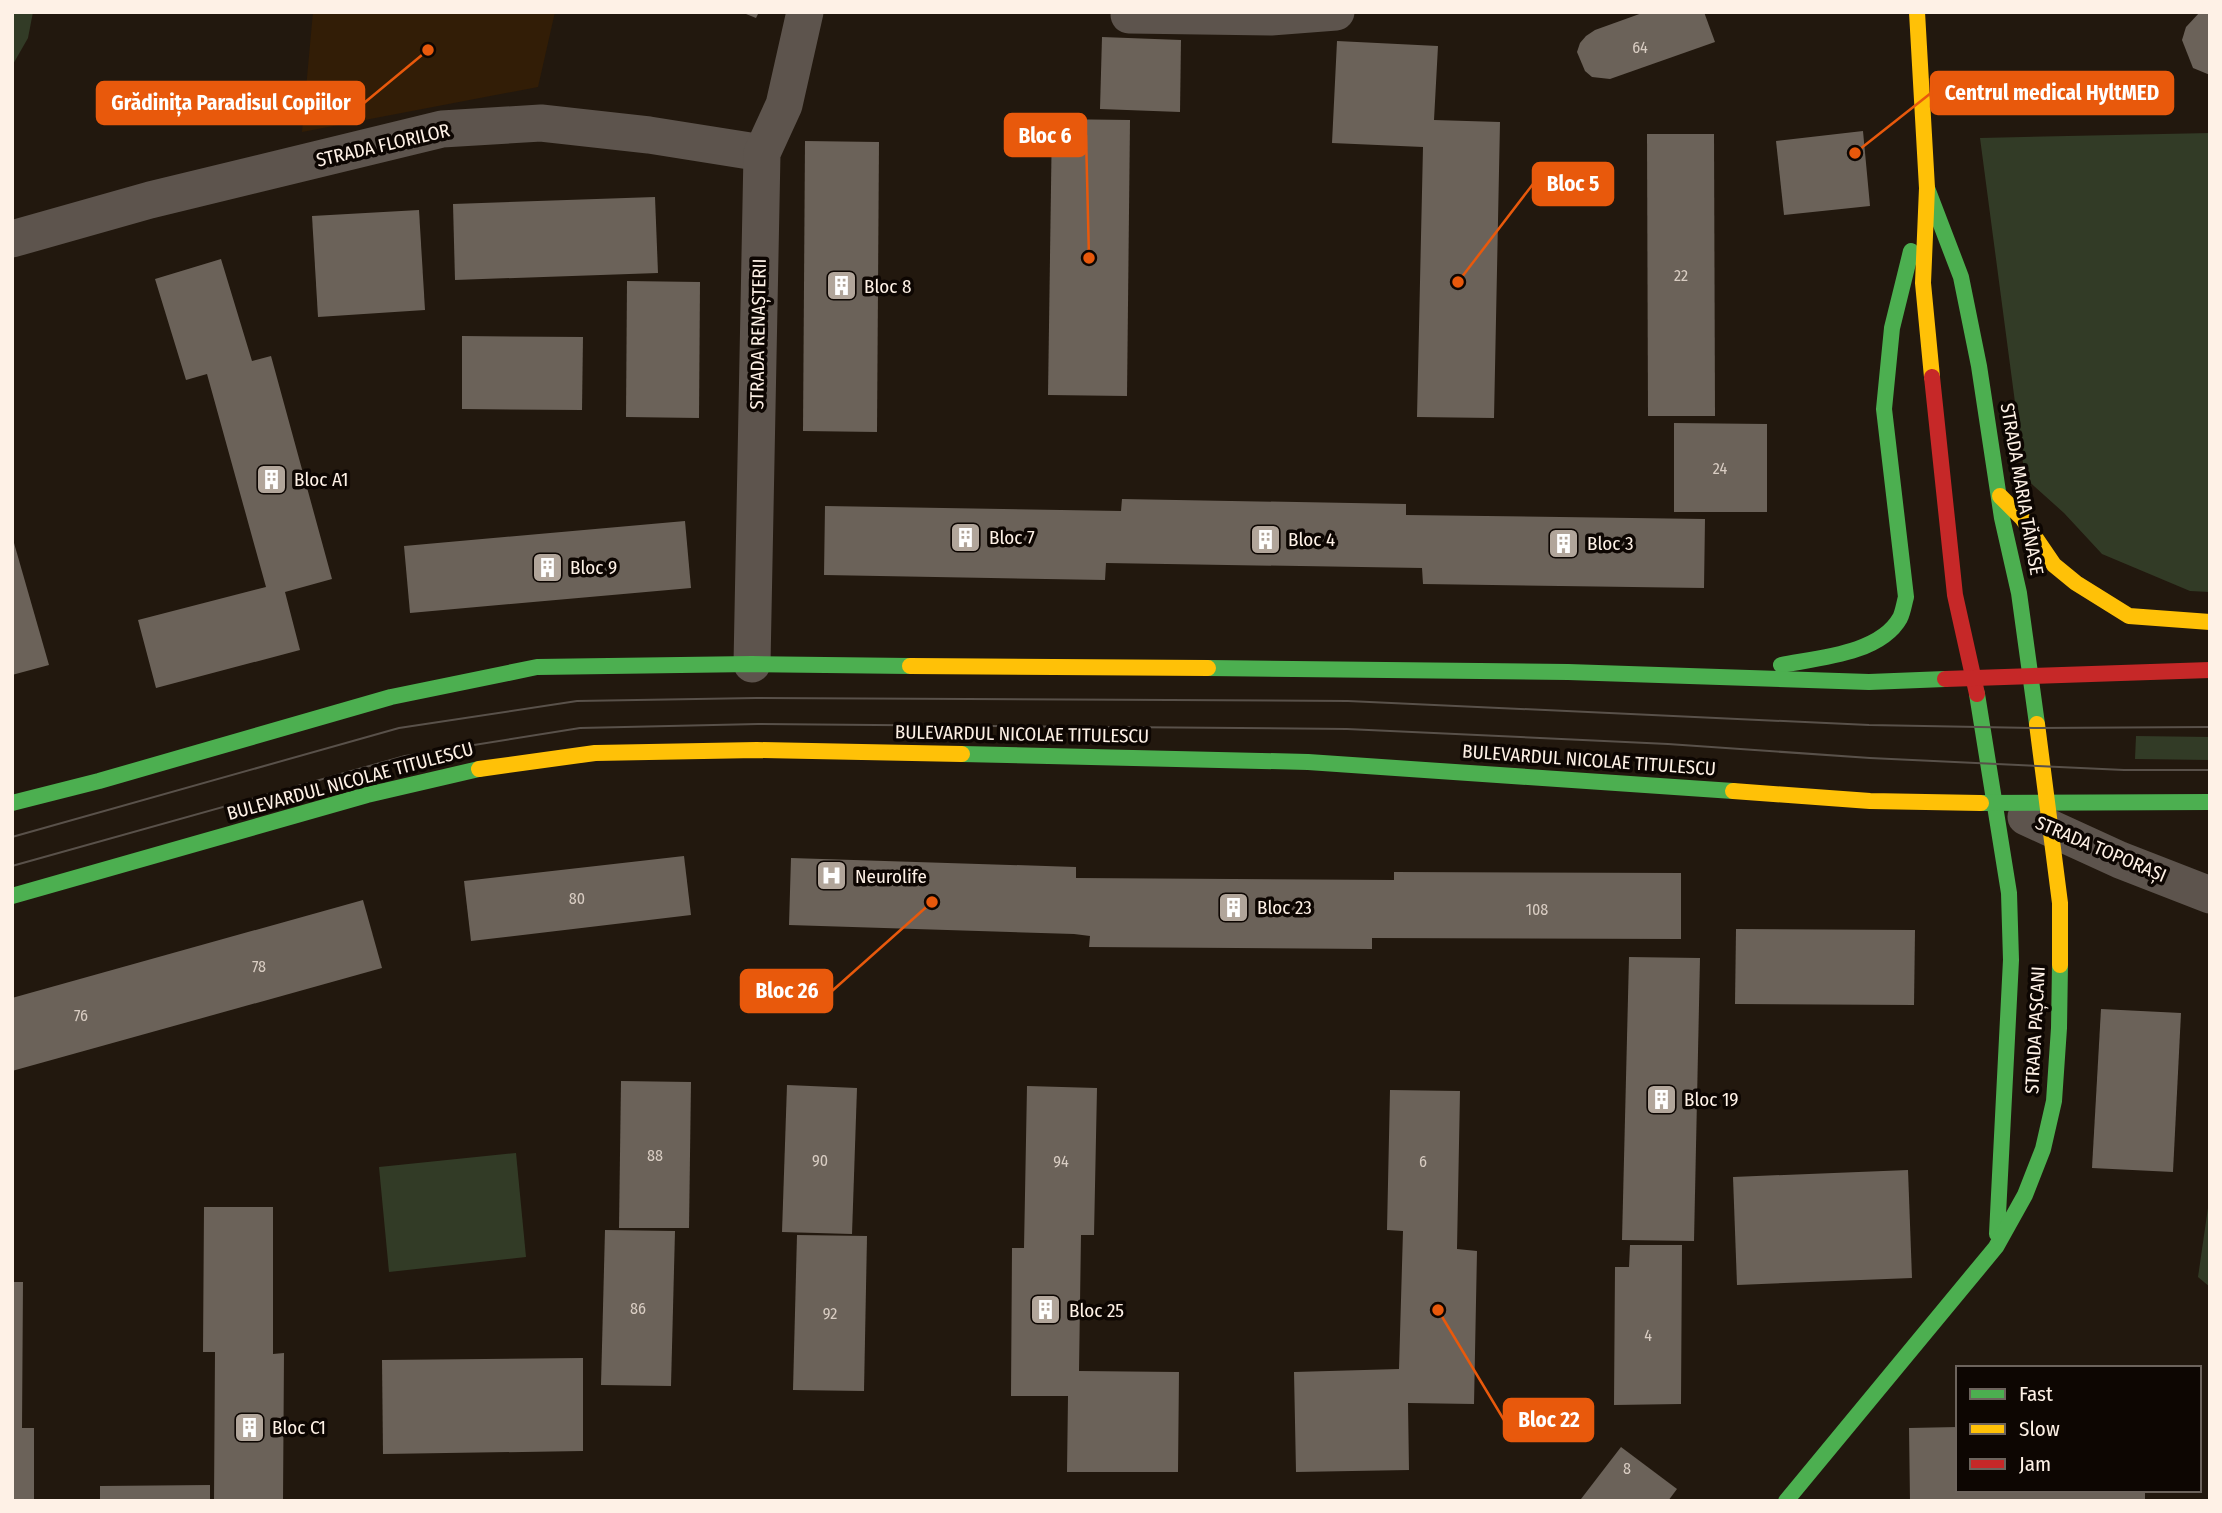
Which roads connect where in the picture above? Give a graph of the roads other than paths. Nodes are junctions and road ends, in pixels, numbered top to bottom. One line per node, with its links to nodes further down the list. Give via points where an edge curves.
1 (805, 12): 5 (street, STRADA RENAȘTERII, via 784,105)
2 (1336, 12): 4 (street, via 1271,17)
3 (1917, 12): 6 (main road, STRADA MARIA TĂNASE)
4 (1129, 15)
5 (762, 153): 7 (street, STRADA FLORILOR, via 541,123 442,129 150,200); 10 (street, STRADA RENAȘTERII)
6 (1927, 188): 8 (main road, STRADA MARIA TĂNASE, via 1961,277); 12 (main road, via 1892,328 1884,409 1906,597 1899,619 1869,645); 14 (main road, STRADA MARIA TĂNASE, via 1925,297 1948,538 1955,595)
7 (12, 239)
8 (1997, 493): 9 (main road, via 2022,518 2054,565 2129,616); 13 (main road, STRADA MARIA TĂNASE)
9 (2210, 622)
10 (752, 664): 12 (main road); 17 (main road, via 537,667 391,697)
11 (2210, 670): 13 (main road)
12 (1729, 676): 14 (main road, via 1869,682)
13 (2031, 676): 14 (main road); 18 (main road, STRADA MARIA TĂNASE)
14 (1974, 678): 15 (main road, STRADA MARIA TĂNASE)
15 (1993, 802): 18 (street, STRADA TOPORAȘI); 20 (main road, BULEVARDUL NICOLAE TITULESCU, via 1870,801 1240,759 757,750 595,753 469,770 366,795); 21 (main road, STRADA PAȘCANI, via 2009,893 2011,960)
16 (2210, 802): 18 (main road)
17 (12, 803)
18 (2049, 816): 19 (street, STRADA TOPORAȘI, via 2120,860); 21 (main road, STRADA PAȘCANI, via 2060,903 2054,1101 2043,1149 2025,1195)
19 (2210, 895)
20 (12, 896)
21 (1996, 1247): 22 (main road, STRADA PAȘCANI)
22 (1786, 1501)

